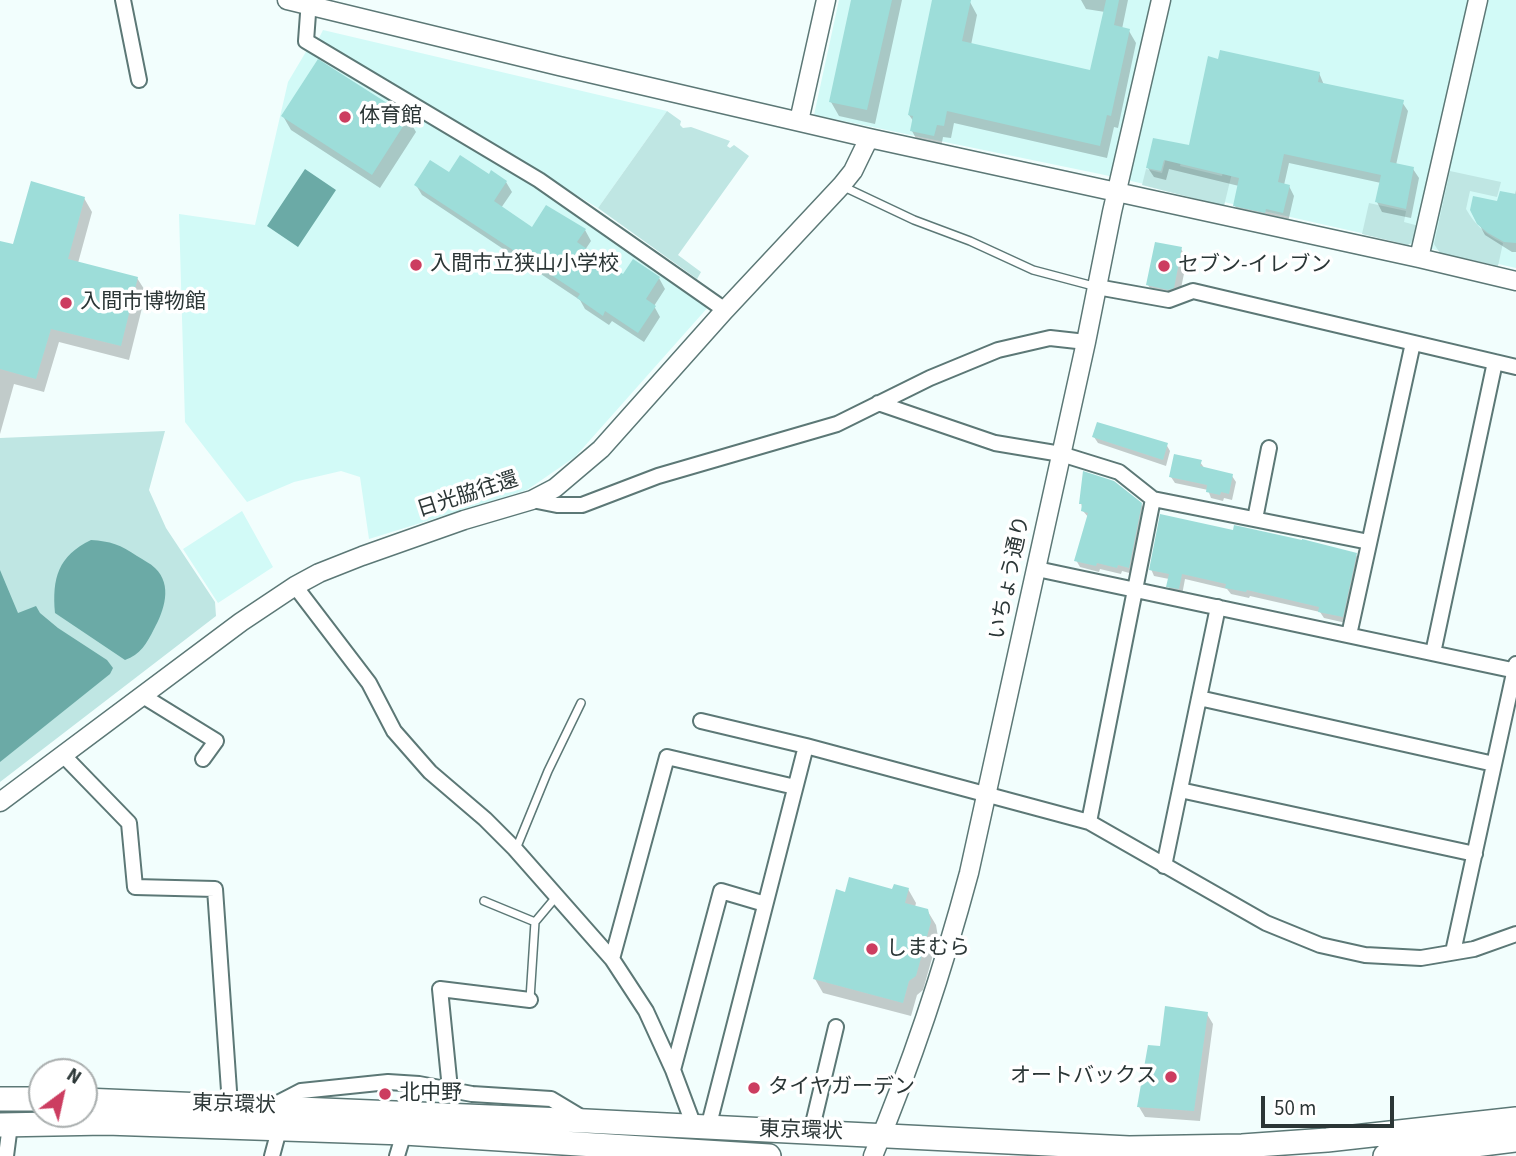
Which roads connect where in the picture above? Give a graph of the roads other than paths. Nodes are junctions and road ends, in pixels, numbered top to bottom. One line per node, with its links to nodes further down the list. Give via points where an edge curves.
1 (123, 0): 7 (street)
2 (287, 0): 6 (street)
3 (826, 0): 8 (street)
4 (1161, 0): 11 (street, いちょう通り)
5 (1478, 0): 12 (street)
6 (308, 2): 8 (street); 15 (street, via 306,41 539,180)
7 (139, 80)
8 (799, 121): 9 (street)
9 (869, 138): 10 (street, 日光脇往還); 11 (street)
10 (841, 186): 14 (lane, via 1033,270); 15 (street, 日光脇往還)
11 (1118, 191): 12 (street); 14 (street, いちょう通り)
12 (1419, 258): 13 (street)
13 (1516, 281)
14 (1097, 287): 16 (street, いちょう通り); 17 (street, via 1169,300 1193,291)
15 (724, 310): 24 (street, 日光脇往還, via 601,449 562,483)
16 (1086, 342): 20 (street, via 1050,338 998,350); 22 (street, いちょう通り)
17 (1413, 343): 18 (street); 26 (street)
18 (1494, 362): 19 (street); 32 (street)
19 (1516, 367)
20 (878, 404): 22 (street, via 995,443); 24 (street, via 837,424 657,476 582,505)
21 (1269, 448): 25 (street)
22 (1061, 454): 23 (street, via 1119,472); 27 (street, いちょう通り)
23 (1153, 499): 25 (street); 29 (street)
24 (532, 500): 28 (street, 日光脇往還, via 388,547)
25 (1255, 519): 26 (street)
26 (1370, 542): 31 (street)
27 (1037, 569): 29 (street); 44 (street, いちょう通り)
28 (295, 586): 34 (street, 日光脇往還); 47 (street, via 369,683 394,731 430,772)
29 (1136, 589): 30 (street); 46 (street)
30 (1218, 607): 31 (street); 35 (street)
31 (1349, 635): 32 (street)
32 (1433, 653): 33 (street)
33 (1516, 668): 41 (street)
34 (143, 696): 39 (street, 日光脇往還); 40 (street, via 216,741)
35 (1199, 698): 41 (street); 43 (street)
36 (581, 703): 47 (lane)
37 (701, 721): 38 (street)
38 (806, 746): 42 (street); 44 (street)
39 (63, 755): 45 (street, 日光脇往還); 64 (street, via 129,823 135,887 215,889)
40 (204, 759)
41 (1494, 764): 48 (street)
42 (795, 787): 52 (street); 56 (street, via 667,757)
43 (1180, 790): 48 (street); 49 (street)
44 (987, 794): 46 (street); 74 (street, いちょう通り, via 950,943 913,1058)
45 (0, 802)
46 (1089, 822): 49 (street)
47 (515, 849): 50 (street)
48 (1475, 854): 55 (street)
49 (1164, 866): 55 (street, via 1266,923 1320,945 1365,955 1421,958)
50 (557, 896): 53 (lane); 56 (street)
51 (484, 901): 53 (lane)
52 (765, 904): 59 (street, via 721,891); 69 (street)
53 (536, 922): 57 (lane)
54 (1516, 934): 55 (street)
55 (1453, 952)
56 (612, 959): 59 (street, via 646,1011)
57 (530, 1000): 60 (street, via 440,989)
58 (836, 1027): 71 (street)
59 (673, 1070): 69 (street)
60 (450, 1089): 65 (street, via 388,1082 301,1091); 67 (street, via 551,1099)
61 (0, 1098): 62 (highway)
62 (28, 1099)
63 (98, 1100): 64 (highway, 東京環状)
64 (230, 1105): 65 (highway, 東京環状)
65 (271, 1107): 67 (highway, 東京環状)
66 (1516, 1119): 74 (highway, 東京環状, via 1242,1146)
67 (586, 1121): 69 (highway, 東京環状)
68 (5, 1125): 70 (highway, 東京環状, via 106,1123); 77 (street)
69 (701, 1127): 71 (highway, 東京環状)
70 (279, 1130): 72 (highway, 東京環状); 78 (street)
71 (811, 1132): 74 (highway, 東京環状)
72 (404, 1133): 75 (highway, 東京環状); 79 (street)
73 (1516, 1140): 81 (highway)
74 (878, 1145)
75 (662, 1153): 76 (highway, 東京環状)
76 (723, 1155): 80 (highway, 東京環状)
77 (6, 1156)
78 (272, 1156)
79 (397, 1156)
80 (769, 1156)
81 (1385, 1156)

